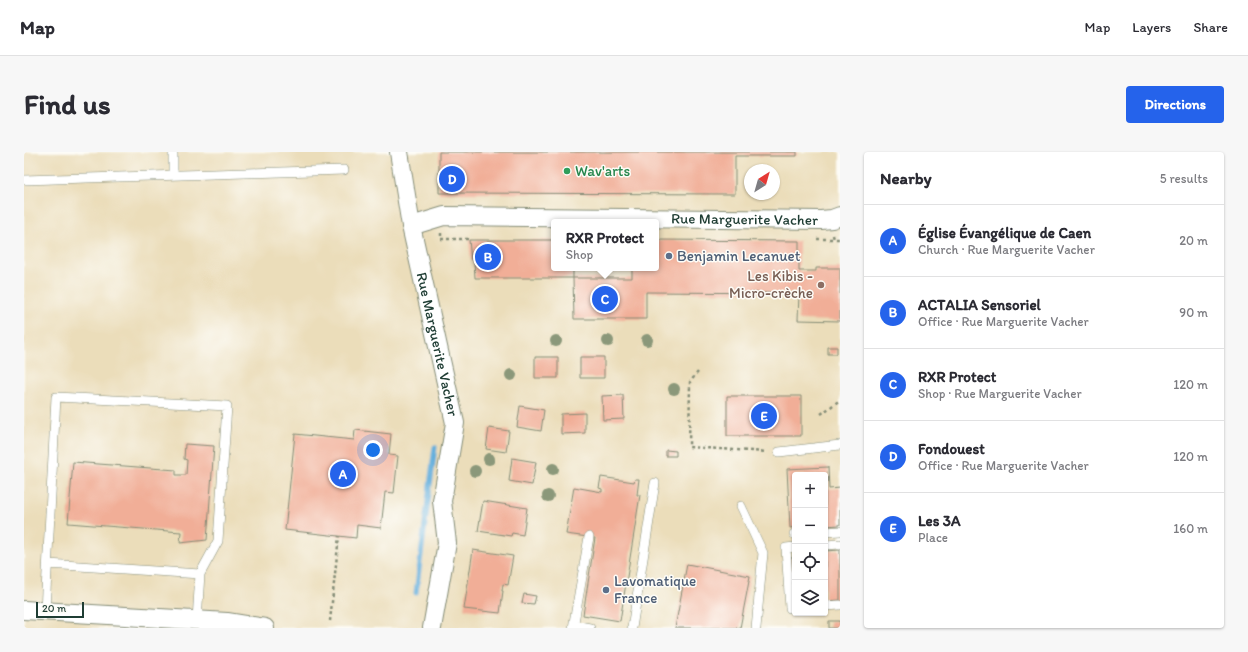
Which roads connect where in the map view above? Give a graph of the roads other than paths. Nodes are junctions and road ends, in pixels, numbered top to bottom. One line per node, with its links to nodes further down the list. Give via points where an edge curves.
1 (173, 152): 4 (lane)
2 (399, 152): 7 (street, Rue Marguerite Vacher)
3 (344, 170): 4 (lane)
4 (173, 175): 5 (lane)
5 (24, 180)
6 (840, 216): 7 (street, Rue Marguerite Vacher, via 814,220 444,216)
7 (411, 226): 29 (street, Rue Marguerite Vacher, via 455,424 442,501 447,543)
8 (840, 445): 9 (lane)
9 (779, 452)
10 (656, 483): 31 (lane)
11 (741, 506): 32 (lane, via 763,553)
12 (840, 531): 13 (lane)
13 (828, 532)
14 (589, 537): 27 (lane)
15 (840, 544): 16 (lane)
16 (828, 545)
17 (792, 547): 22 (lane, via 786,548)
18 (48, 564): 19 (lane); 19 (lane, via 56,397 227,406 218,541); 24 (lane)
19 (200, 574): 25 (lane)
20 (840, 605): 21 (lane)
21 (828, 606)
22 (792, 608)
23 (24, 610): 24 (street)
24 (45, 611): 26 (street)
25 (197, 620): 26 (street); 28 (street)
26 (94, 621)
27 (574, 627): 30 (lane)
28 (264, 628)
29 (432, 628)
30 (590, 628)
31 (632, 628)
32 (756, 628)

